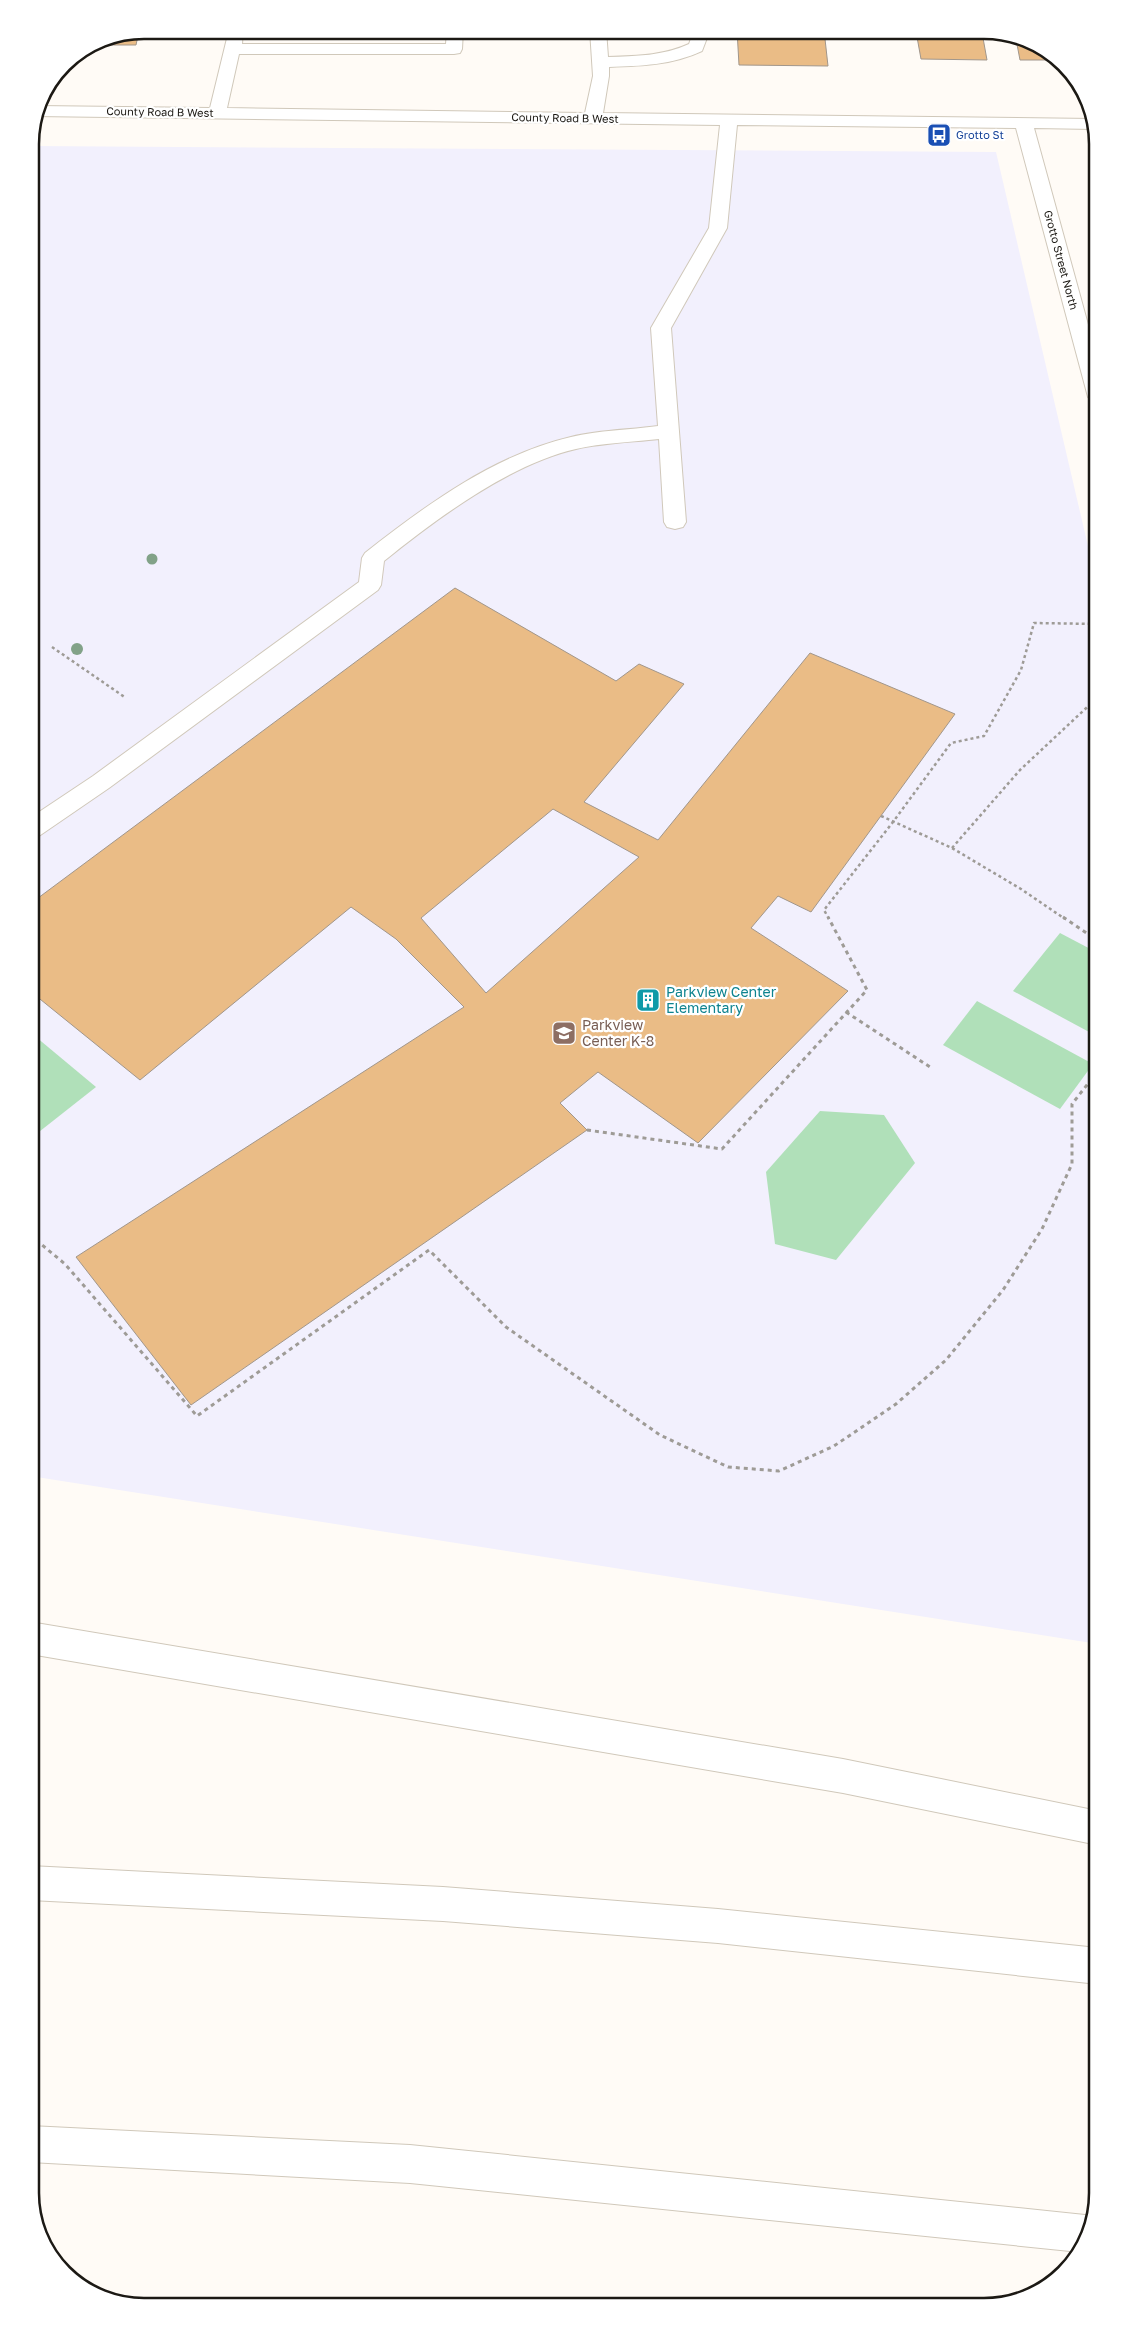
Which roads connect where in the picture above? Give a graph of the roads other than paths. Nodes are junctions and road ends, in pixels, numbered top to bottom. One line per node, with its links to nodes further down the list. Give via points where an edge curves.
1 (234, 39): 5 (main road)
2 (455, 39): 5 (main road, via 454,49)
3 (599, 39): 6 (main road)
4 (699, 39): 6 (main road, via 696,47 680,56)
5 (232, 49): 8 (main road)
6 (600, 62): 9 (main road, via 601,76)
7 (44, 111): 8 (main road, County Road B West)
8 (217, 113): 9 (main road, County Road B West)
9 (593, 118): 10 (main road, County Road B West)
10 (729, 120): 11 (main road, County Road B West); 14 (main road, via 718,228 661,328)
11 (1024, 124): 12 (main road, County Road B West); 13 (main road, Grotto Street North)
12 (1087, 124)
13 (1089, 364)
14 (669, 431): 15 (main road); 16 (main road, via 574,442 518,462 426,516 373,558 370,585)
15 (675, 522)
16 (39, 824)
17 (39, 1640): 18 (main road, via 843,1776)
18 (1089, 1826)
19 (39, 1884): 20 (main road, via 443,1904 718,1926)
20 (1089, 1965)
21 (39, 2144): 22 (main road, via 410,2164)
22 (1081, 2233)

